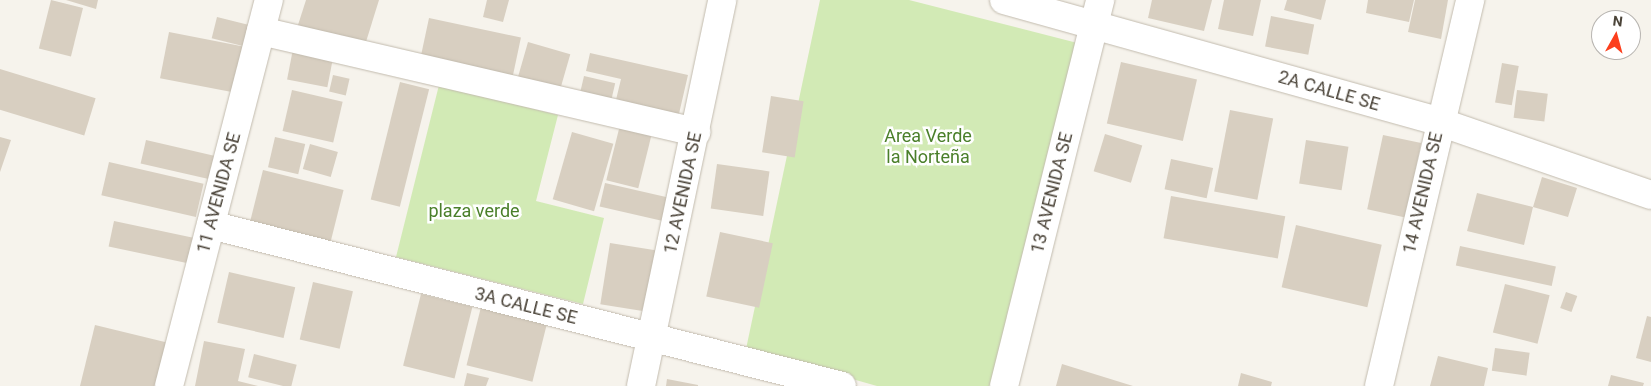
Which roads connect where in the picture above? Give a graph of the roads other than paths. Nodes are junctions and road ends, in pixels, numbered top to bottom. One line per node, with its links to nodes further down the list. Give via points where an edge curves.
1 (722, 0): 8 (street, 12 AVENIDA SE)
2 (1004, 0): 5 (street, 2A CALLE SE)
3 (1470, 0): 7 (street, 14 AVENIDA SE)
4 (266, 1): 6 (street, 11 AVENIDA SE)
5 (1097, 12): 7 (street, 2A CALLE SE); 15 (street, 13 AVENIDA SE)
6 (261, 31): 8 (street); 10 (street, 11 AVENIDA SE)
7 (1440, 122): 9 (street, 2A CALLE SE); 16 (street, 14 AVENIDA SE)
8 (696, 132): 11 (street, 12 AVENIDA SE)
9 (1651, 194)
10 (211, 225): 11 (street, 3A CALLE SE); 12 (street, 11 AVENIDA SE)
11 (651, 338): 13 (street, 12 AVENIDA SE); 14 (street, 3A CALLE SE)
12 (169, 386)
13 (641, 386)
14 (842, 386)
15 (1004, 386)
16 (1379, 386)

